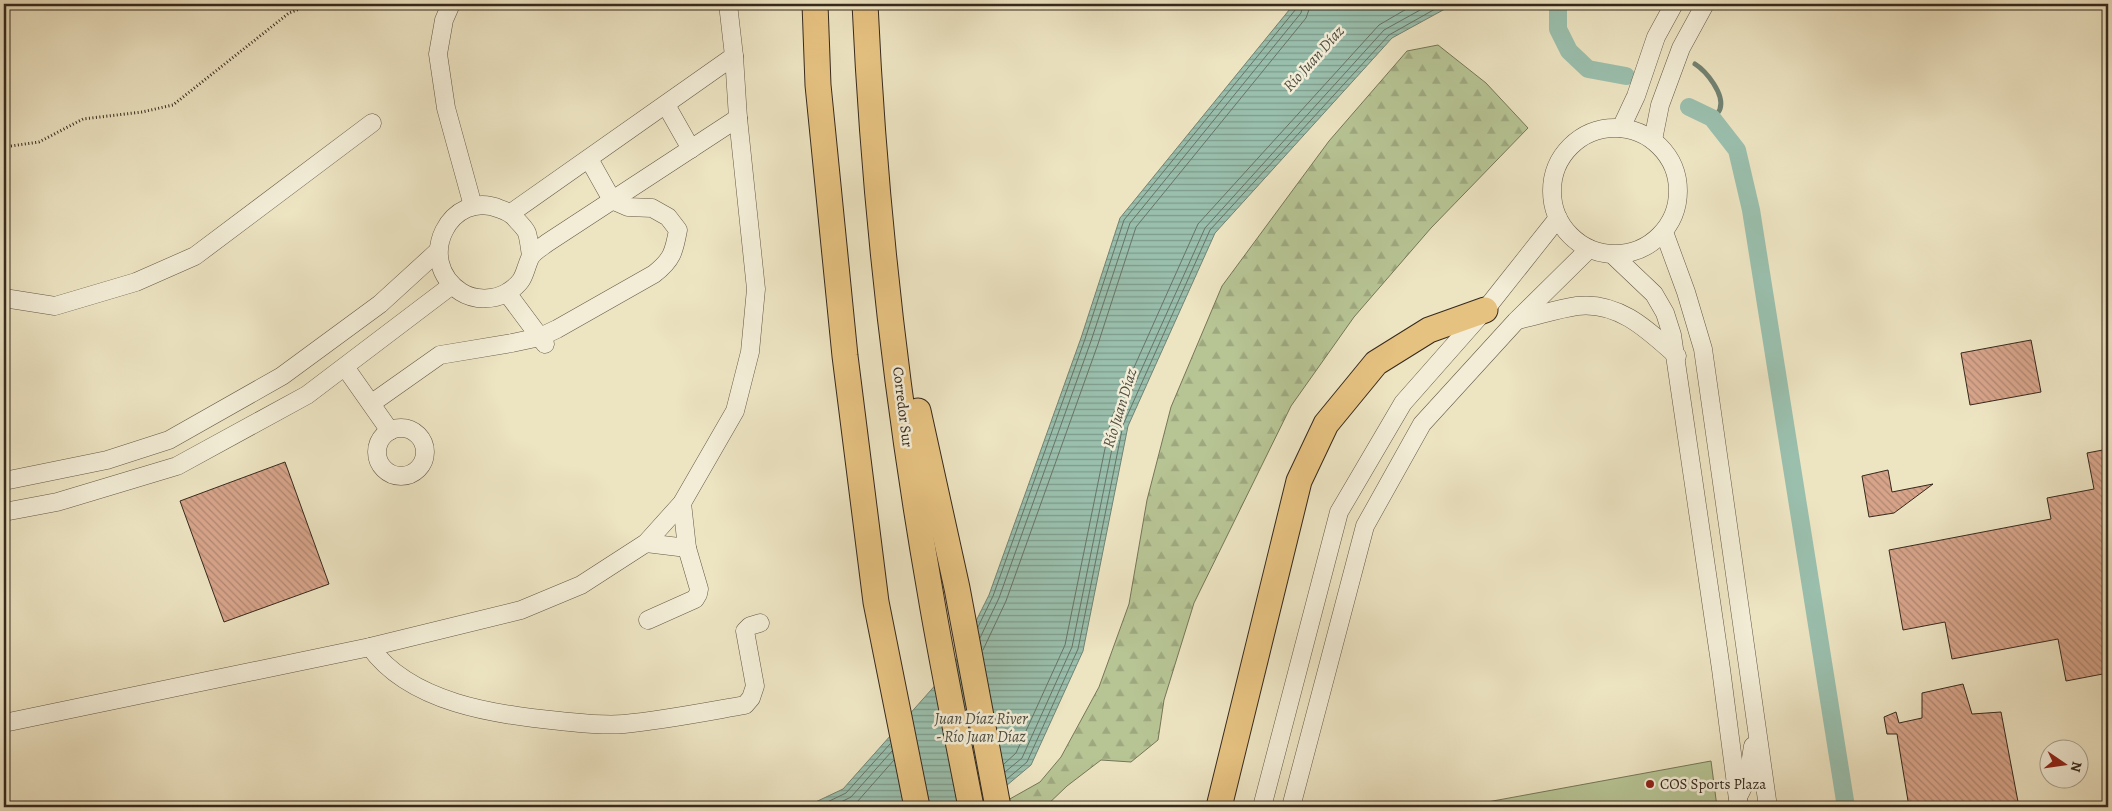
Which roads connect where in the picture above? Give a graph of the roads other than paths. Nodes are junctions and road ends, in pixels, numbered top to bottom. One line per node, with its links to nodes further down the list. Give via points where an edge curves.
1 (451, 4): 16 (street, via 444,20 438,54 446,108)
2 (728, 4): 7 (street)
3 (815, 4): 46 (highway, via 818,85 844,346 876,602)
4 (865, 4): 24 (highway, Corredor Sur, via 868,78)
5 (1674, 4): 11 (street, via 1656,37 1636,96)
6 (1705, 4): 12 (street, via 1681,48 1660,105)
7 (734, 56): 8 (street); 9 (street)
8 (666, 105): 13 (street); 14 (street)
9 (738, 118): 13 (street); 36 (street, via 756,289 750,352 735,411)
10 (372, 123): 27 (street, via 195,256 136,282 55,306)
11 (1621, 128): 12 (street, via 1638,131); 18 (street, via 1595,131 1572,144 1557,166 1552,192)
12 (1653, 140): 19 (street, via 1667,155 1676,174 1677,200)
13 (691, 149): 15 (street)
14 (589, 159): 15 (street); 17 (street)
15 (612, 200): 23 (street); 30 (street, via 628,206 652,208 668,217 678,230 673,253 654,274)
16 (473, 206): 17 (street, via 493,206); 21 (street, via 455,216 443,231)
17 (511, 213): 23 (street, via 527,232)
18 (1558, 218): 20 (street, via 1571,237); 28 (street)
19 (1664, 232): 22 (street, via 1650,245); 43 (street, via 1703,349)
20 (1589, 249): 22 (street); 29 (street)
21 (438, 251): 25 (street, via 442,269); 35 (street, via 380,304 282,376 169,440 108,460)
22 (1613, 255): 31 (street, via 1654,294 1665,314)
23 (531, 256): 26 (street, via 519,283)
24 (886, 270): 47 (highway, Corredor Sur, via 909,461); 48 (highway, via 957,588)
25 (452, 285): 26 (street, via 464,294 478,298 493,298); 32 (street)
26 (507, 292): 30 (street)
27 (4, 298)
28 (1485, 310): 49 (highway, via 1428,330 1376,363 1326,424 1299,481); 50 (street, via 1403,403 1339,512)
29 (1516, 320): 31 (street, via 1578,306 1610,308 1642,325); 51 (street, via 1422,424 1365,526)
30 (542, 340): 33 (street, via 440,355)
31 (1677, 356): 45 (street)
32 (345, 367): 33 (street); 37 (street, via 307,394 177,466 57,502)
33 (372, 403): 34 (street)
34 (390, 431)
35 (4, 481)
36 (682, 503): 38 (street); 39 (street)
37 (4, 512)
38 (646, 543): 39 (street); 42 (street, via 581,585 521,610)
39 (687, 548): 40 (street, via 698,594 695,599)
40 (648, 620)
41 (760, 624): 42 (street, via 745,631 755,686 752,698 745,705 623,724 591,724 478,710 411,683 392,671)
42 (370, 647): 44 (street)
43 (1754, 713): 45 (street, via 1752,759); 52 (street)
44 (4, 723)
45 (1741, 804)
46 (917, 807)
47 (970, 807)
48 (998, 807)
49 (1219, 807)
50 (1262, 807)
51 (1291, 807)
52 (1768, 807)

